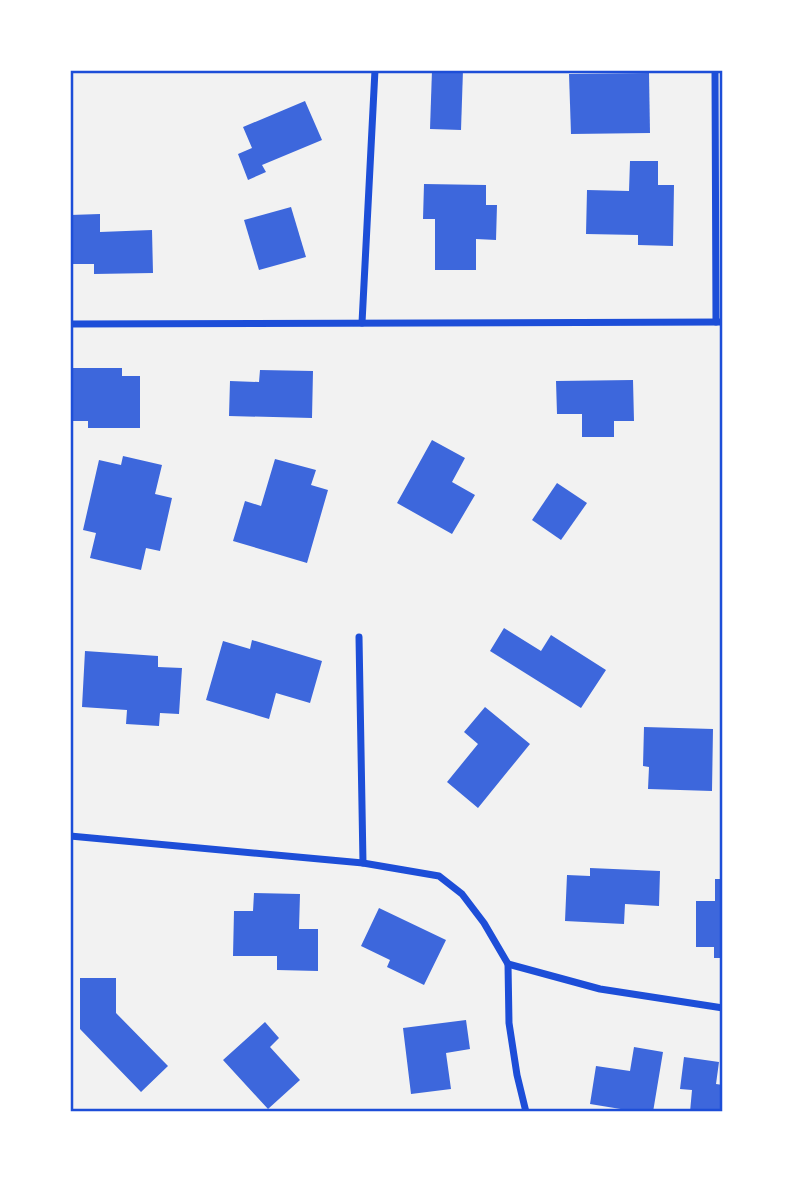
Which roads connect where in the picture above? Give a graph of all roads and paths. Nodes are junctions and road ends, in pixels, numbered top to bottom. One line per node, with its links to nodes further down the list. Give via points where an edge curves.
1 (375, 70): 4 (street)
2 (715, 70): 3 (street)
3 (719, 322): 4 (street)
4 (362, 323): 5 (street)
5 (70, 324)
6 (359, 637): 8 (street)
7 (70, 836): 8 (street)
8 (363, 863): 9 (street, via 439,876 462,894 485,923)
9 (508, 964): 10 (street, via 600,989); 11 (street, via 509,1023)
10 (723, 1008)
11 (526, 1112)

